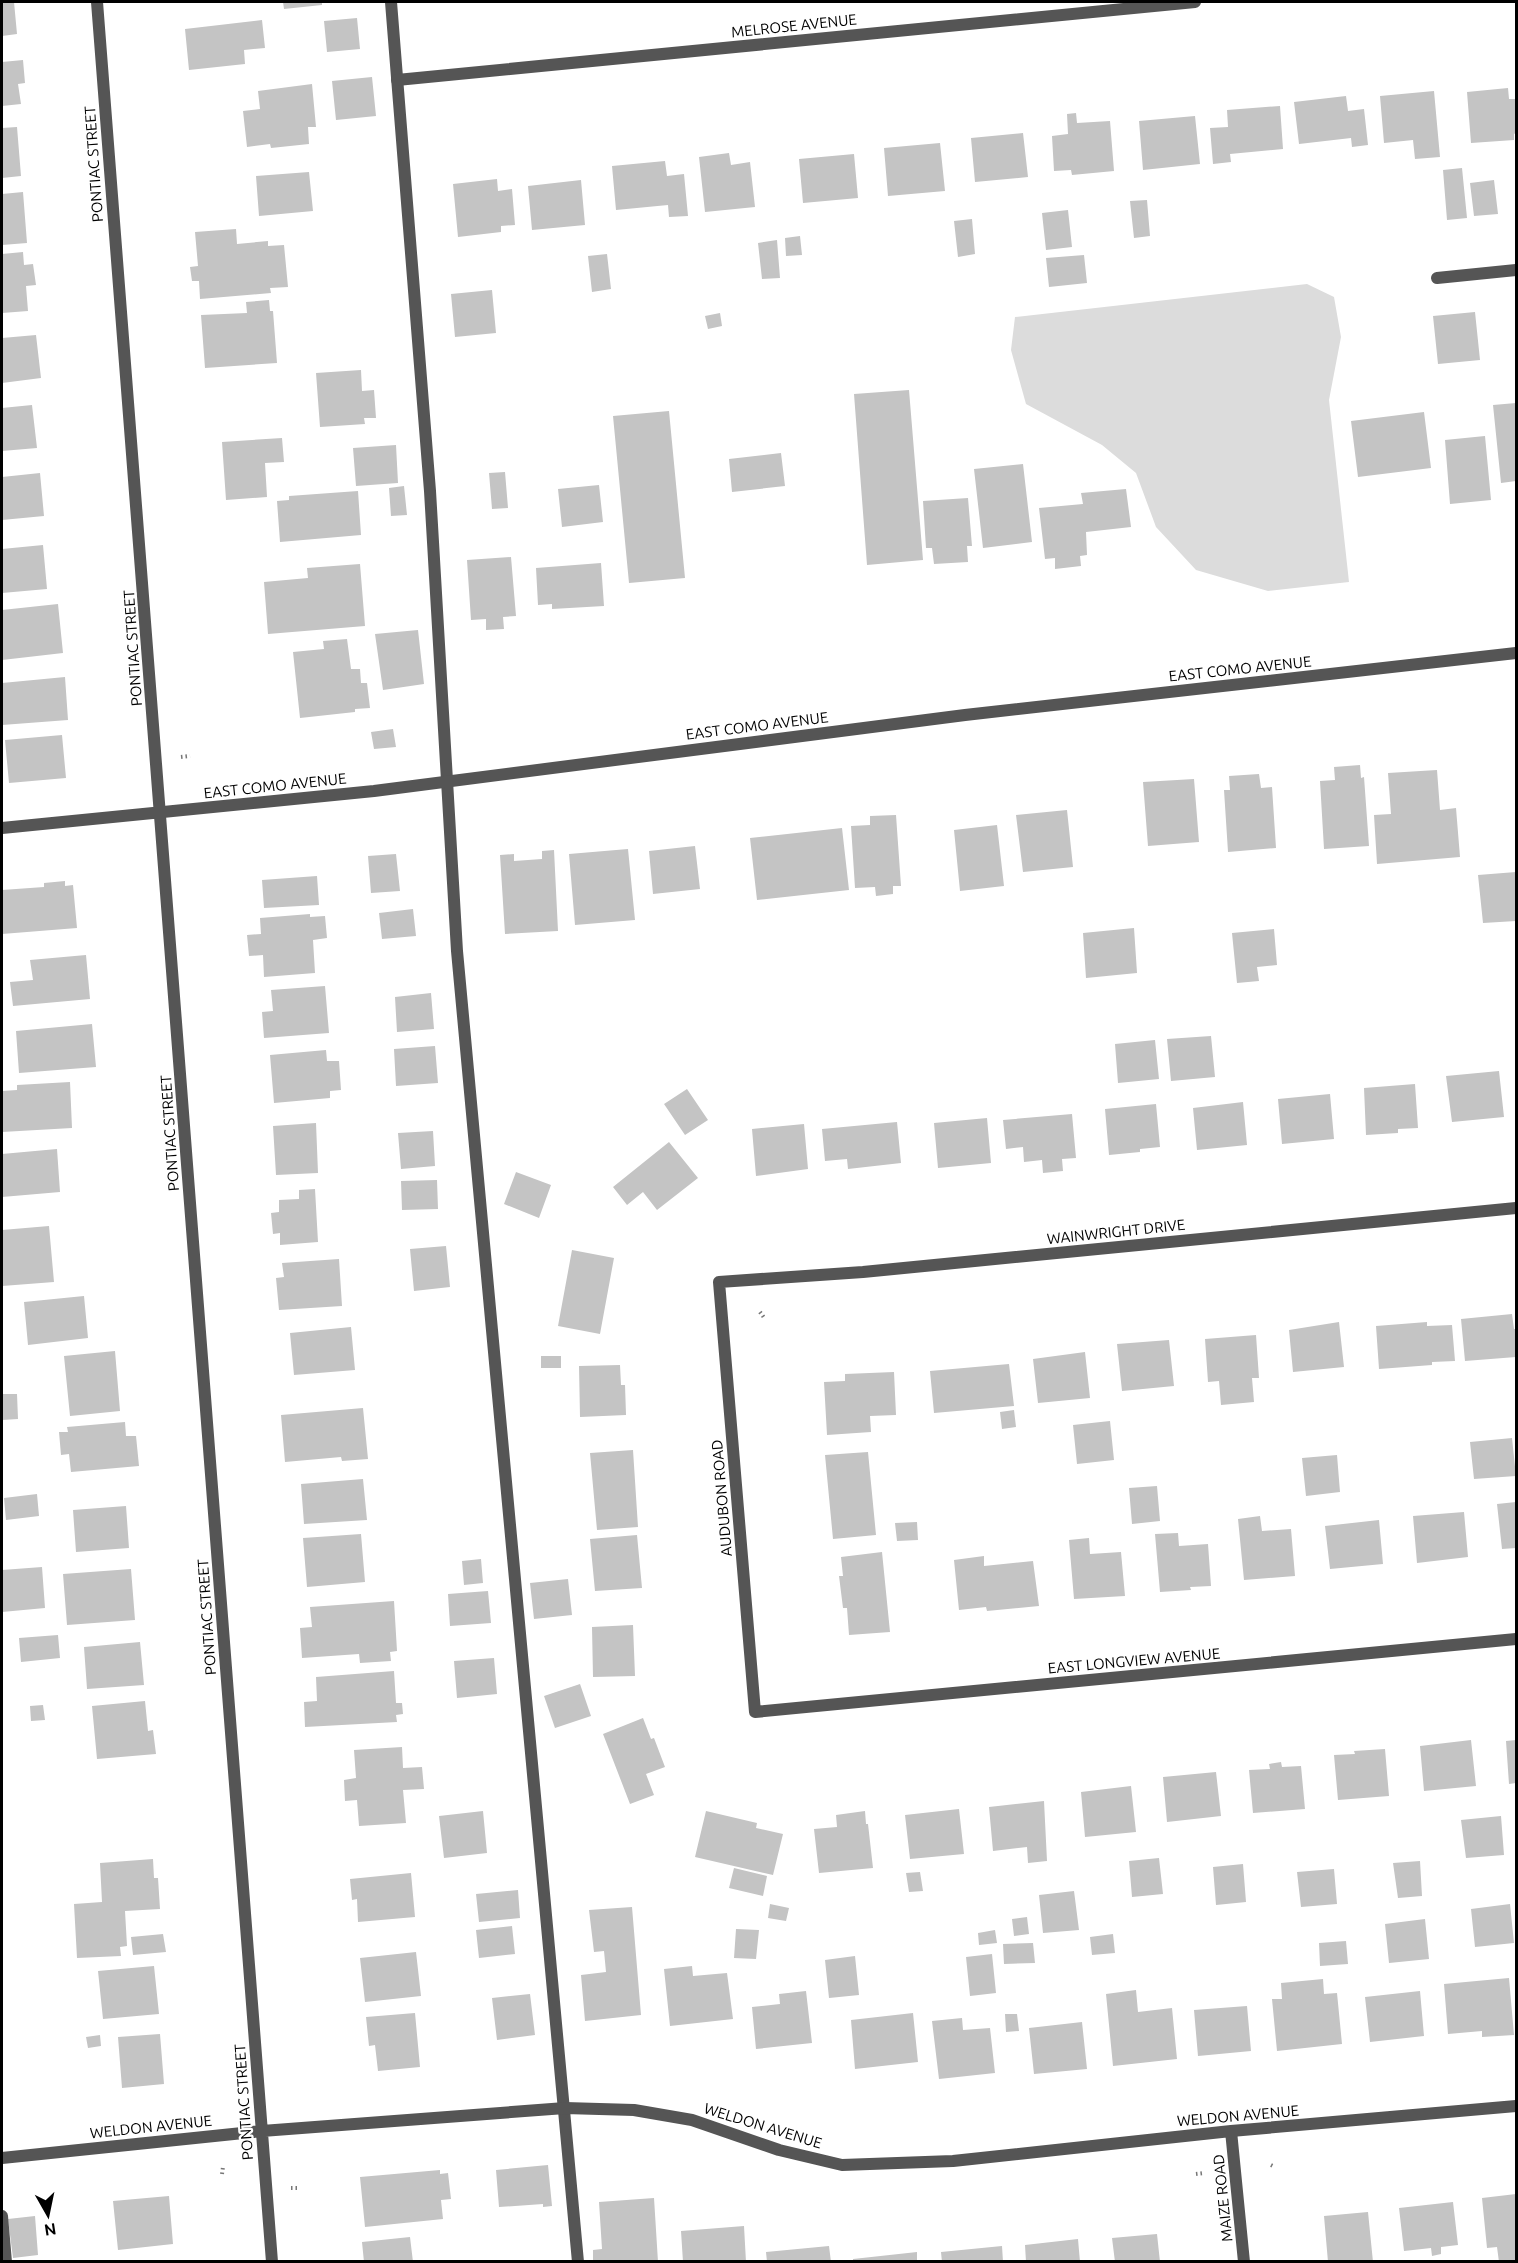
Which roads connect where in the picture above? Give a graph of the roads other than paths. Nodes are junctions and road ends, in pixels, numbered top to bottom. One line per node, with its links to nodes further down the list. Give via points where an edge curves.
1 (98, 2): 9 (street, PONTIAC STREET)
2 (391, 2): 4 (street)
3 (1195, 2): 4 (street, MELROSE AVENUE)
4 (397, 80): 8 (street, via 430,491)
5 (1516, 270): 6 (street)
6 (1437, 278)
7 (1516, 653): 8 (street, EAST COMO AVENUE, via 976,714)
8 (446, 782): 9 (street, EAST COMO AVENUE); 16 (street, via 458,963)
9 (160, 813): 10 (street, EAST COMO AVENUE); 17 (street, PONTIAC STREET)
10 (2, 828)
11 (1516, 1208): 12 (street, WAINWRIGHT DRIVE, via 863,1272)
12 (719, 1282): 14 (street, AUDUBON ROAD)
13 (1516, 1639): 14 (street, EAST LONGVIEW AVENUE)
14 (755, 1712)
15 (1516, 2106): 18 (street, WELDON AVENUE)
16 (565, 2108): 17 (street, WELDON AVENUE); 18 (street, WELDON AVENUE, via 634,2110 692,2120 779,2150 842,2165 953,2161); 23 (street)
17 (262, 2131): 19 (street, WELDON AVENUE); 22 (street, PONTIAC STREET)
18 (1231, 2132): 24 (street, MAIZE ROAD)
19 (2, 2158)
20 (2, 2216): 21 (street)
21 (6, 2262)
22 (272, 2262)
23 (579, 2262)
24 (1244, 2262)

